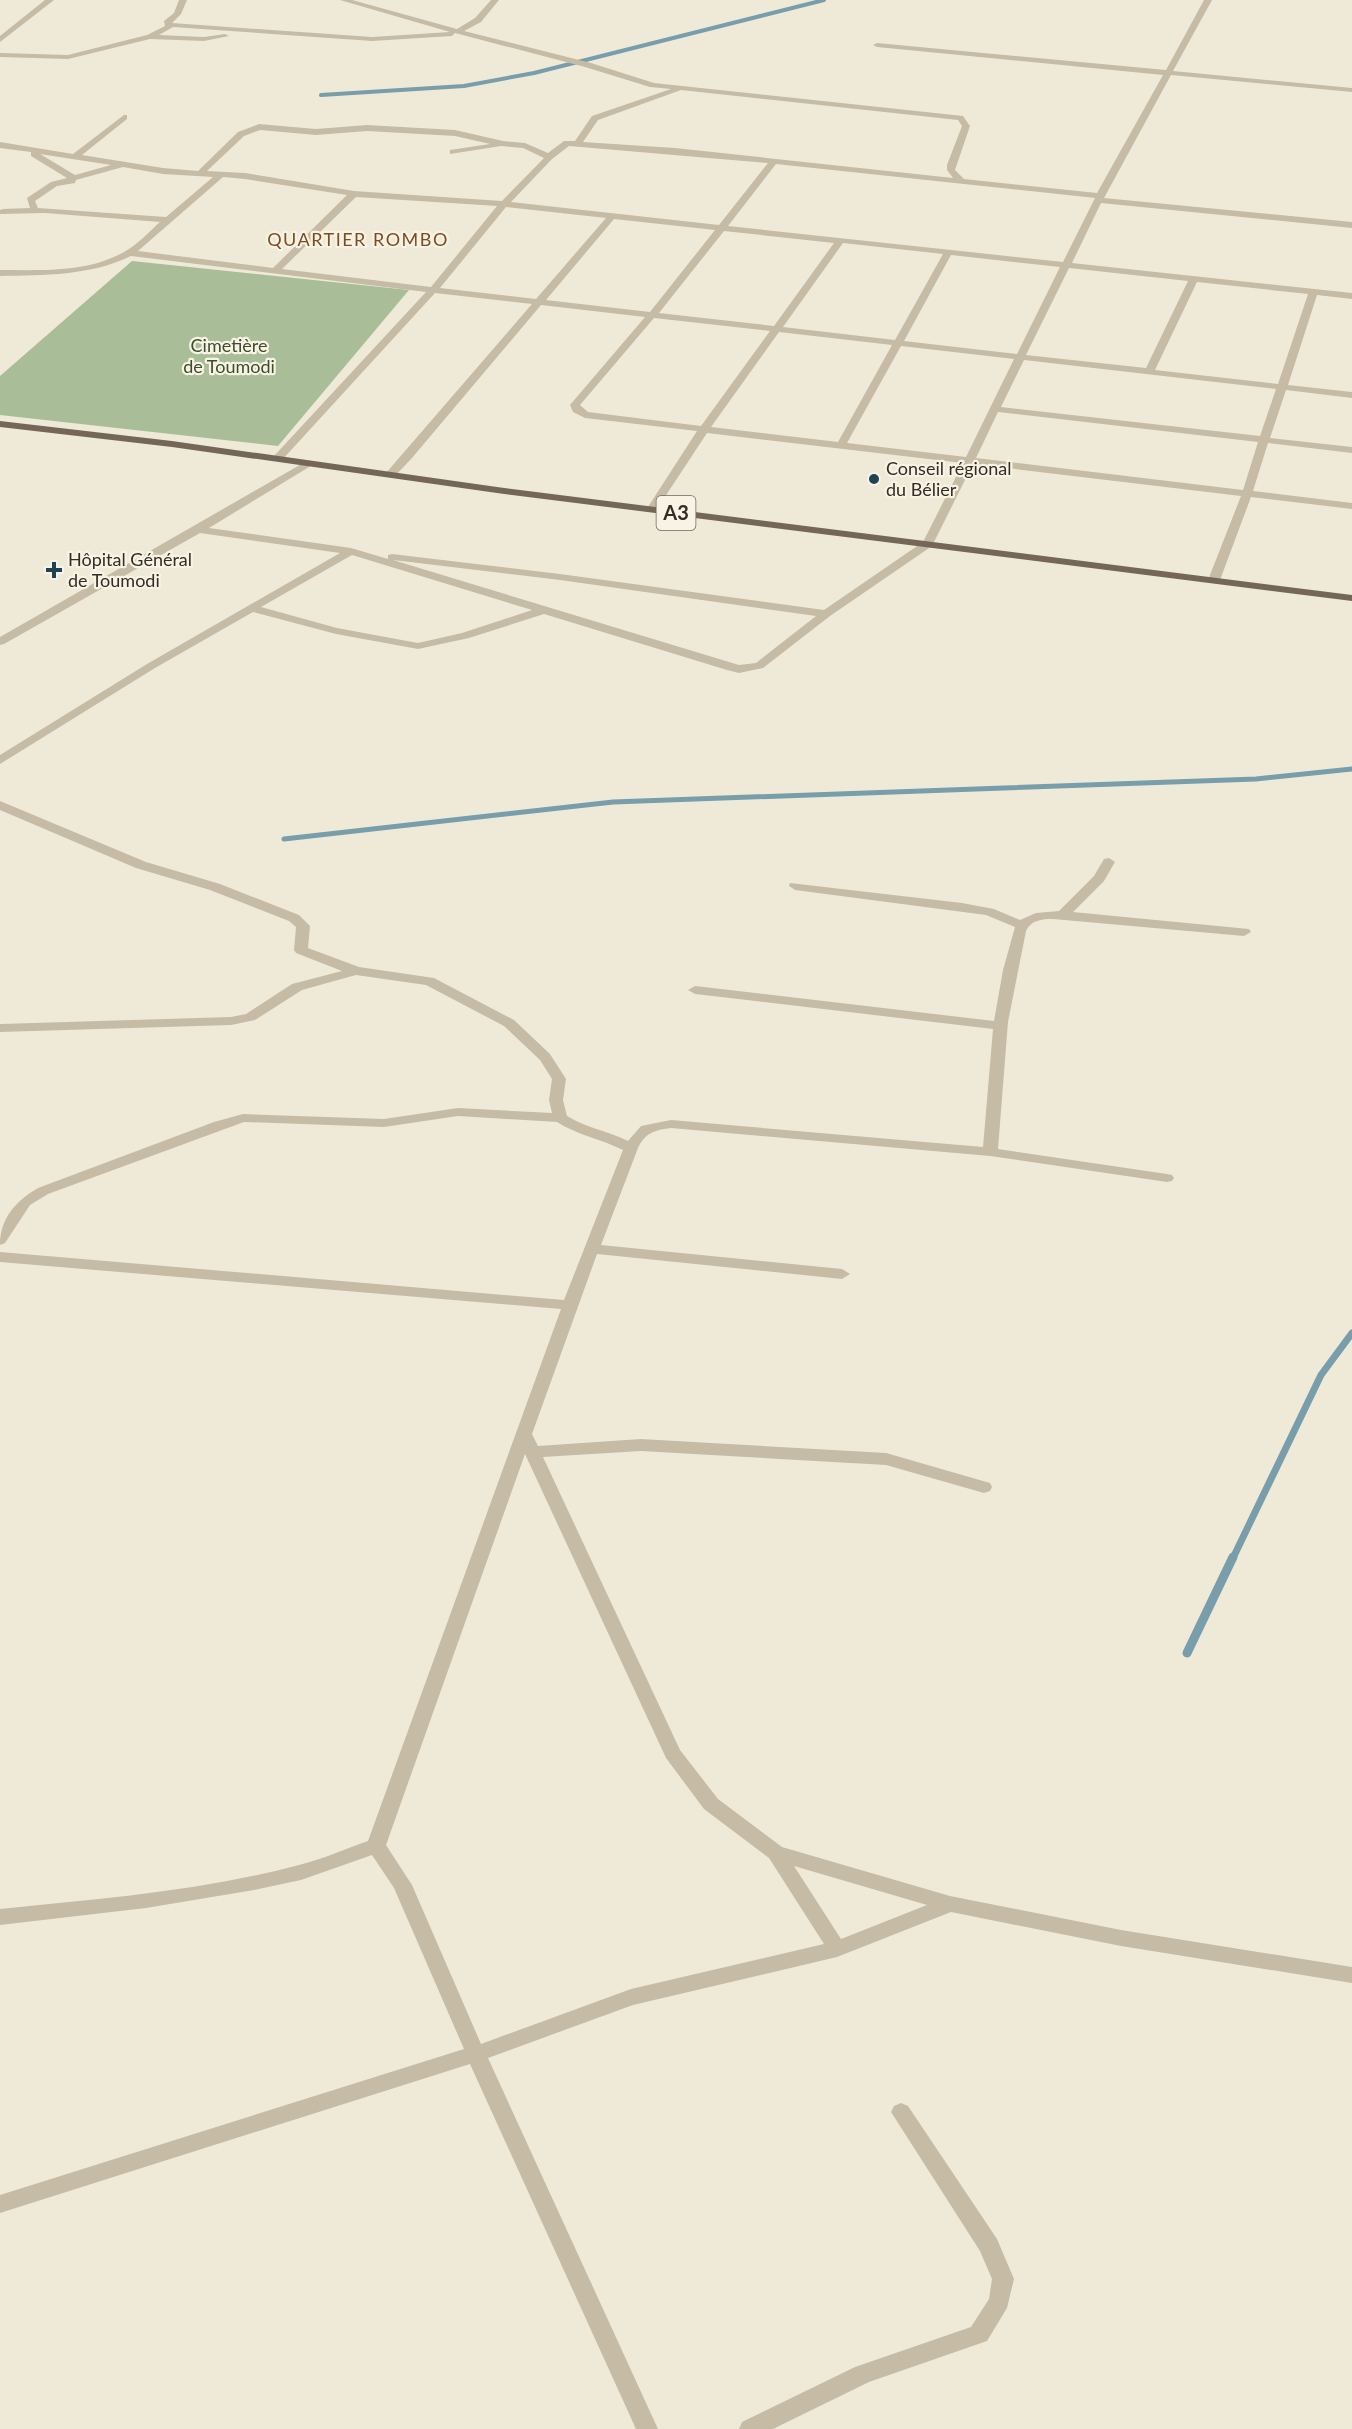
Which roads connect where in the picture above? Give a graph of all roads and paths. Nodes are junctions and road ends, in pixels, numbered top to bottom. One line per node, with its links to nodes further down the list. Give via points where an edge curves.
1 (50, 0): 10 (street)
2 (183, 0): 6 (street, via 177,14 168,21)
3 (344, 0): 7 (street)
4 (495, 0): 7 (street, via 478,20)
5 (1208, 0): 13 (street)
6 (169, 26): 8 (street); 9 (street)
7 (461, 31): 8 (street, via 384,39); 14 (street, via 653,85)
8 (264, 33): 9 (street, via 204,39)
9 (150, 37): 12 (street, via 73,56)
10 (0, 40)
11 (877, 45): 13 (street)
12 (0, 55)
13 (1166, 74): 15 (street); 31 (street)
14 (682, 88): 17 (street, via 595,117); 29 (street, via 960,117 966,126 951,170)
15 (1352, 90)
16 (124, 117): 22 (street)
17 (578, 143): 23 (street, via 567,143); 24 (street)
18 (503, 144): 21 (street); 23 (street, via 525,146); 26 (street, via 465,134 420,130 367,128 316,132 259,127 241,134)
19 (0, 145): 20 (street)
20 (24, 148): 22 (street); 28 (street, via 71,176)
21 (453, 152)
22 (76, 156): 25 (street)
23 (549, 157): 32 (street)
24 (773, 163): 29 (street); 38 (street)
25 (124, 164): 26 (street); 28 (street)
26 (199, 174): 27 (street)
27 (220, 175): 30 (street); 36 (street)
28 (72, 181): 33 (street, via 54,184 31,198)
29 (962, 182): 31 (street)
30 (354, 194): 32 (street); 43 (street)
31 (1099, 198): 37 (street); 42 (street)
32 (504, 204): 35 (street); 46 (street)
33 (36, 210): 34 (street); 36 (street)
34 (3, 212)
35 (612, 216): 38 (street); 49 (street)
36 (167, 220): 40 (street)
37 (1352, 225)
38 (719, 229): 39 (street); 50 (street)
39 (840, 242): 41 (street); 51 (street)
40 (130, 253): 43 (street); 44 (street, via 114,262 69,270)
41 (948, 253): 42 (street); 52 (street)
42 (1066, 266): 45 (street); 53 (street)
43 (276, 270): 46 (street)
44 (0, 273)
45 (1193, 280): 47 (street); 54 (street)
46 (433, 290): 49 (street); 63 (street)
47 (1313, 292): 48 (street); 55 (street)
48 (1352, 296)
49 (538, 303): 50 (street); 66 (street)
50 (652, 315): 51 (street); 59 (street, via 575,405 585,415)
51 (775, 329): 52 (street); 59 (street)
52 (898, 343): 53 (street); 61 (street)
53 (1020, 357): 54 (street); 57 (street)
54 (1149, 372): 55 (street)
55 (1281, 388): 56 (street); 60 (street)
56 (1352, 395)
57 (996, 409): 60 (street); 64 (street)
58 (0, 424): 63 (main road, A3)
59 (704, 429): 61 (street); 69 (street)
60 (1263, 440): 62 (street); 67 (street)
61 (841, 445): 64 (street)
62 (1352, 450)
63 (278, 458): 65 (main road, A3)
64 (970, 460): 67 (street); 71 (street)
65 (309, 464): 66 (main road, A3); 70 (street)
66 (390, 475): 69 (main road, A3)
67 (1246, 493): 68 (street); 74 (street)
68 (1352, 506)
69 (651, 510): 71 (main road, A3)
70 (198, 530): 72 (street); 79 (street)
71 (928, 544): 74 (main road, A3); 78 (street)
72 (351, 551): 73 (street); 76 (street)
73 (384, 561): 77 (street); 78 (street, via 404,557)
74 (1214, 580): 75 (main road, A3)
75 (1352, 598)
76 (251, 608): 77 (street, via 359,636 418,646 465,636); 80 (street)
77 (545, 610): 78 (street, via 739,669 759,666)
78 (826, 614)
79 (0, 642)
80 (0, 760)
81 (0, 805): 87 (street, via 141,865 215,887 294,918 303,926 301,950)
82 (1108, 862): 84 (street, via 1100,878)
83 (795, 886): 85 (street, via 962,907)
84 (1063, 915): 85 (street, via 1049,915); 86 (street)
85 (1022, 925): 89 (street)
86 (1244, 932)
87 (356, 971): 90 (street, via 297,987 250,1017 231,1021); 91 (street, via 429,981 509,1023 545,1057 559,1079 556,1100)
88 (695, 990): 89 (street)
89 (1000, 1026): 93 (street)
90 (0, 1028)
91 (560, 1118): 92 (street, via 574,1128 609,1137); 95 (street, via 459,1112 384,1123 243,1118 43,1191 25,1202)
92 (631, 1148): 93 (street, via 643,1130 671,1124); 96 (street)
93 (990, 1152): 94 (street)
94 (1167, 1178)
95 (0, 1240)
96 (591, 1249): 98 (street); 99 (street)
97 (0, 1257): 99 (street)
98 (842, 1274)
99 (570, 1305): 100 (street)
100 (524, 1434): 101 (street); 103 (street)
101 (532, 1452): 102 (street, via 641,1445 886,1459); 104 (street, via 672,1753 711,1804)
102 (984, 1487)
103 (376, 1846): 106 (street, via 291,1875 134,1901); 109 (street, via 402,1885)
104 (776, 1853): 105 (street); 107 (street)
105 (950, 1904): 107 (street); 108 (street, via 1121,1938)
106 (0, 1917)
107 (837, 1949): 109 (street, via 631,1997)
108 (1352, 1975)
109 (476, 2054): 111 (street); 112 (street)
110 (901, 2112): 113 (street, via 989,2246 1003,2279 999,2301 979,2334 863,2374)
111 (0, 2204)
112 (647, 2429)
113 (750, 2429)

